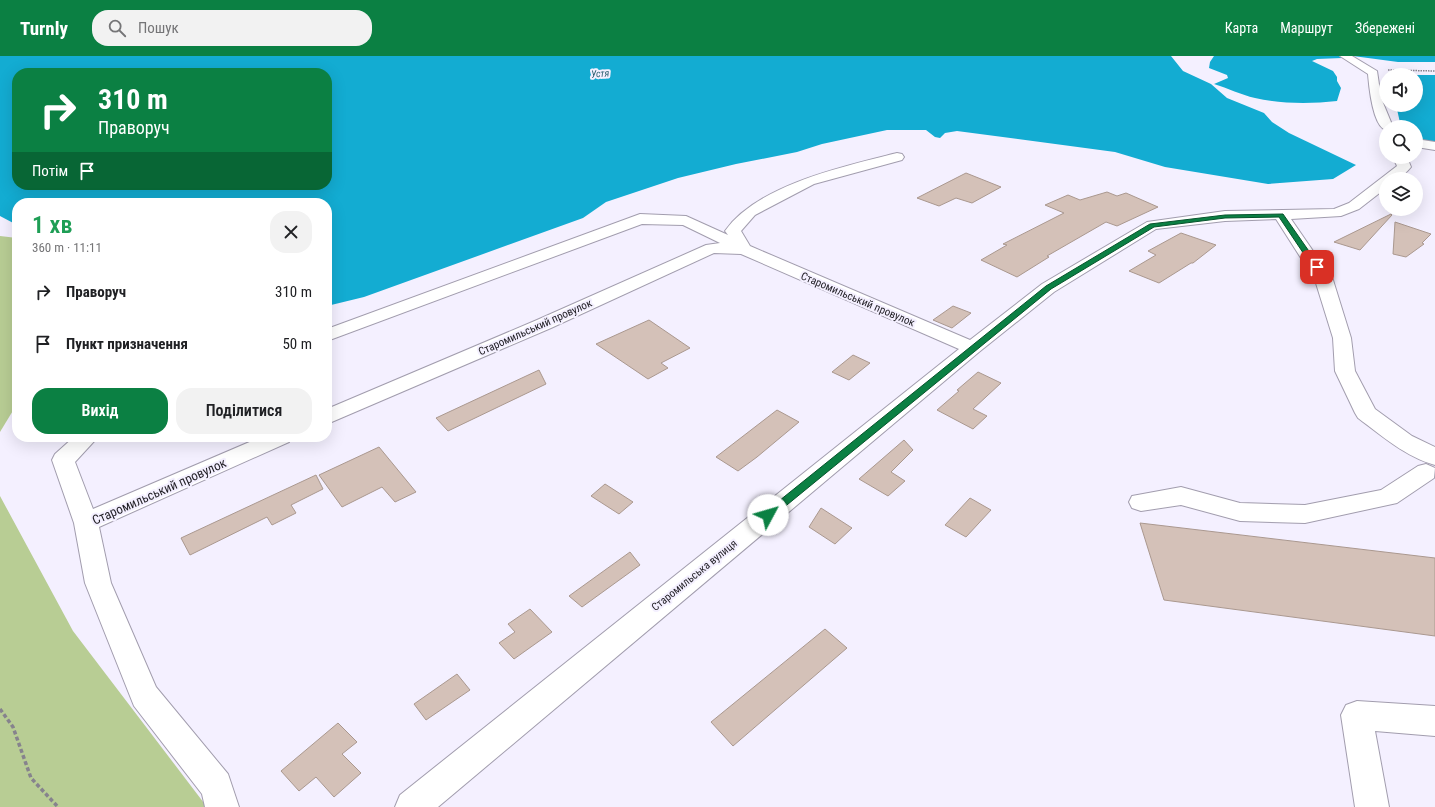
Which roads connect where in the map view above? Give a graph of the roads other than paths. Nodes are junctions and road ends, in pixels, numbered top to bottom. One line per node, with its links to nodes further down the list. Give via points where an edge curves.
1 (1349, 58): 2 (street, via 1373,73 1375,98)
2 (1384, 120)
3 (1423, 144): 4 (street)
4 (1435, 146)
5 (897, 158): 10 (street, via 809,181 750,212 733,232)
6 (1403, 164): 7 (street, via 1404,167)
7 (1398, 172)
8 (1379, 186): 9 (street, Старомильська вулиця, via 1354,206 1336,213)
9 (1281, 215): 12 (street, Старомильська вулиця, via 1225,216 1152,226 1048,288); 16 (street, via 1324,280 1342,338 1345,371 1366,413 1404,441)
10 (744, 249): 11 (street, via 686,221 640,219); 12 (street, Старомильський провулок); 13 (street, Старомильський провулок, via 712,248 544,324)
11 (332, 333)
12 (972, 348): 21 (street, Старомильська вулиця)
13 (332, 415)
14 (82, 442): 18 (street, via 63,460)
15 (270, 442): 18 (street, Старомильський провулок)
16 (1432, 472): 17 (street, via 1388,497 1306,514 1240,512 1181,496)
17 (1141, 502)
18 (86, 523): 20 (street, Старомильський провулок, via 98,583 145,696 216,786)
19 (1435, 721): 22 (street, via 1357,714)
20 (222, 807)
21 (412, 807)
22 (1372, 807)

